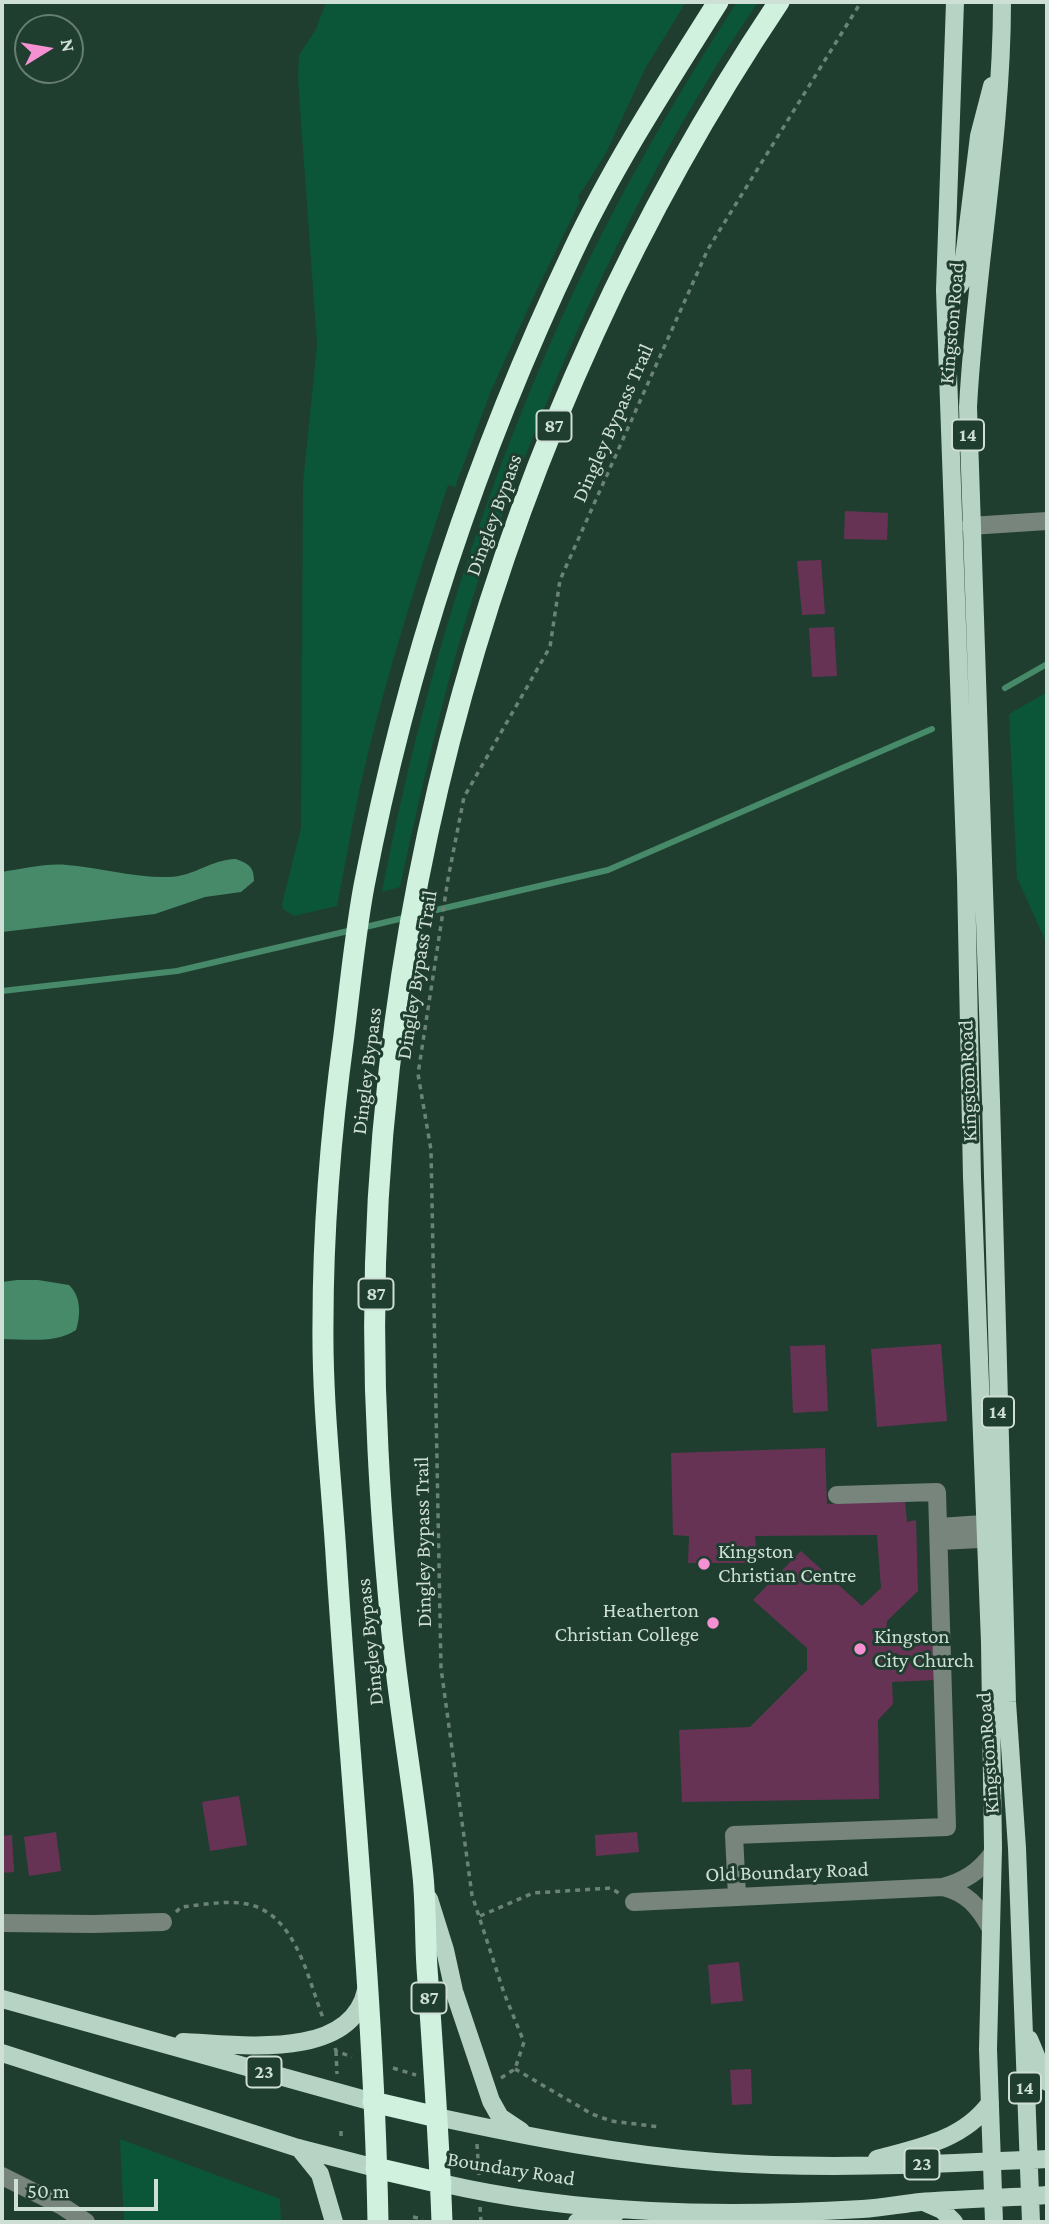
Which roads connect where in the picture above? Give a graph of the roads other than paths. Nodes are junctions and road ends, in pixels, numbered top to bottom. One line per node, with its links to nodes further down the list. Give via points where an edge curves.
1 (706, 2): 7 (main road)
2 (718, 2): 7 (highway, Dingley Bypass)
3 (779, 2): 15 (highway, Dingley Bypass / 87, via 649,219 550,437 485,612 442,775 406,954 380,1181 377,1433 393,1636)
4 (955, 2): 8 (main road, Kingston Road / 14)
5 (1002, 2): 6 (main road, Kingston Road / 14)
6 (1001, 53): 8 (main road, via 982,124 961,283); 10 (main road, Kingston Road / 14, via 972,337)
7 (669, 79): 22 (highway, Dingley Bypass, via 574,248 502,408 442,581 403,718 364,887 331,1128 323,1330 340,1627)
8 (945, 290): 10 (main road, Kingston Road / 14)
9 (1047, 521): 10 (street)
10 (962, 526): 12 (main road, Kingston Road / 14, via 972,1177)
11 (837, 1495): 13 (street, via 937,1492)
12 (994, 1531): 13 (street); 14 (main road, Kingston Road / 14); 24 (main road, Kingston Road / 14, via 1017,1848)
13 (939, 1534): 17 (street, via 947,1827 734,1835)
14 (992, 1854): 16 (street, Old Boundary Road, via 970,1877); 21 (main road, Kingston Road / 14)
15 (423, 1879): 30 (highway, Dingley Bypass / 87); 31 (main road, via 491,2101 500,2117)
16 (943, 1887): 17 (street, Old Boundary Road); 21 (street, Old Boundary Road, via 971,1899)
17 (737, 1896): 18 (street, Old Boundary Road)
18 (634, 1902)
19 (163, 1922): 20 (street)
20 (8, 1925)
21 (990, 1927): 29 (main road, Kingston Road / 14)
22 (368, 1979): 25 (main road, via 358,2011 345,2024 303,2041 276,2045); 28 (highway, Dingley Bypass)
23 (2, 1998): 25 (main road, Boundary Road / 23)
24 (1023, 2015): 27 (main road); 34 (main road, Kingston Road / 14)
25 (155, 2040): 28 (main road, Boundary Road / 23)
26 (2, 2053): 32 (main road, Boundary Road / 23)
27 (1047, 2082)
28 (373, 2102): 30 (highway, Boundary Road / 23); 37 (highway, Dingley Bypass)
29 (990, 2104): 35 (main road, Kingston Road / 14); 36 (main road, via 970,2125 944,2139)
30 (438, 2117): 31 (main road, Boundary Road / 23); 39 (highway, Dingley Bypass / 87)
31 (535, 2138): 36 (main road, Boundary Road / 23, via 671,2158)
32 (298, 2148): 37 (main road, Boundary Road / 23); 46 (main road, via 320,2174)
33 (1047, 2159): 34 (main road, 23)
34 (1028, 2160): 35 (main road, Boundary Road / 23); 40 (main road, 14)
35 (992, 2161): 36 (main road, Boundary Road / 23); 41 (main road, 14)
36 (851, 2165)
37 (376, 2168): 39 (highway, Boundary Road / 23); 47 (highway, Dingley Bypass)
38 (2, 2176): 45 (street)
39 (441, 2183): 43 (main road, Boundary Road / 23); 44 (highway, Dingley Bypass / 87)
40 (1039, 2196): 41 (main road, Boundary Road / 23); 51 (main road, 14)
41 (993, 2198): 42 (main road, Boundary Road / 23); 50 (main road, 14)
42 (924, 2202): 43 (main road, Boundary Road / 23, via 779,2213); 49 (main road)
43 (628, 2210): 48 (main road)
44 (433, 2221)
45 (86, 2222)
46 (334, 2222)
47 (378, 2222)
48 (577, 2222)
49 (954, 2222)
50 (994, 2222)
51 (1031, 2222)

